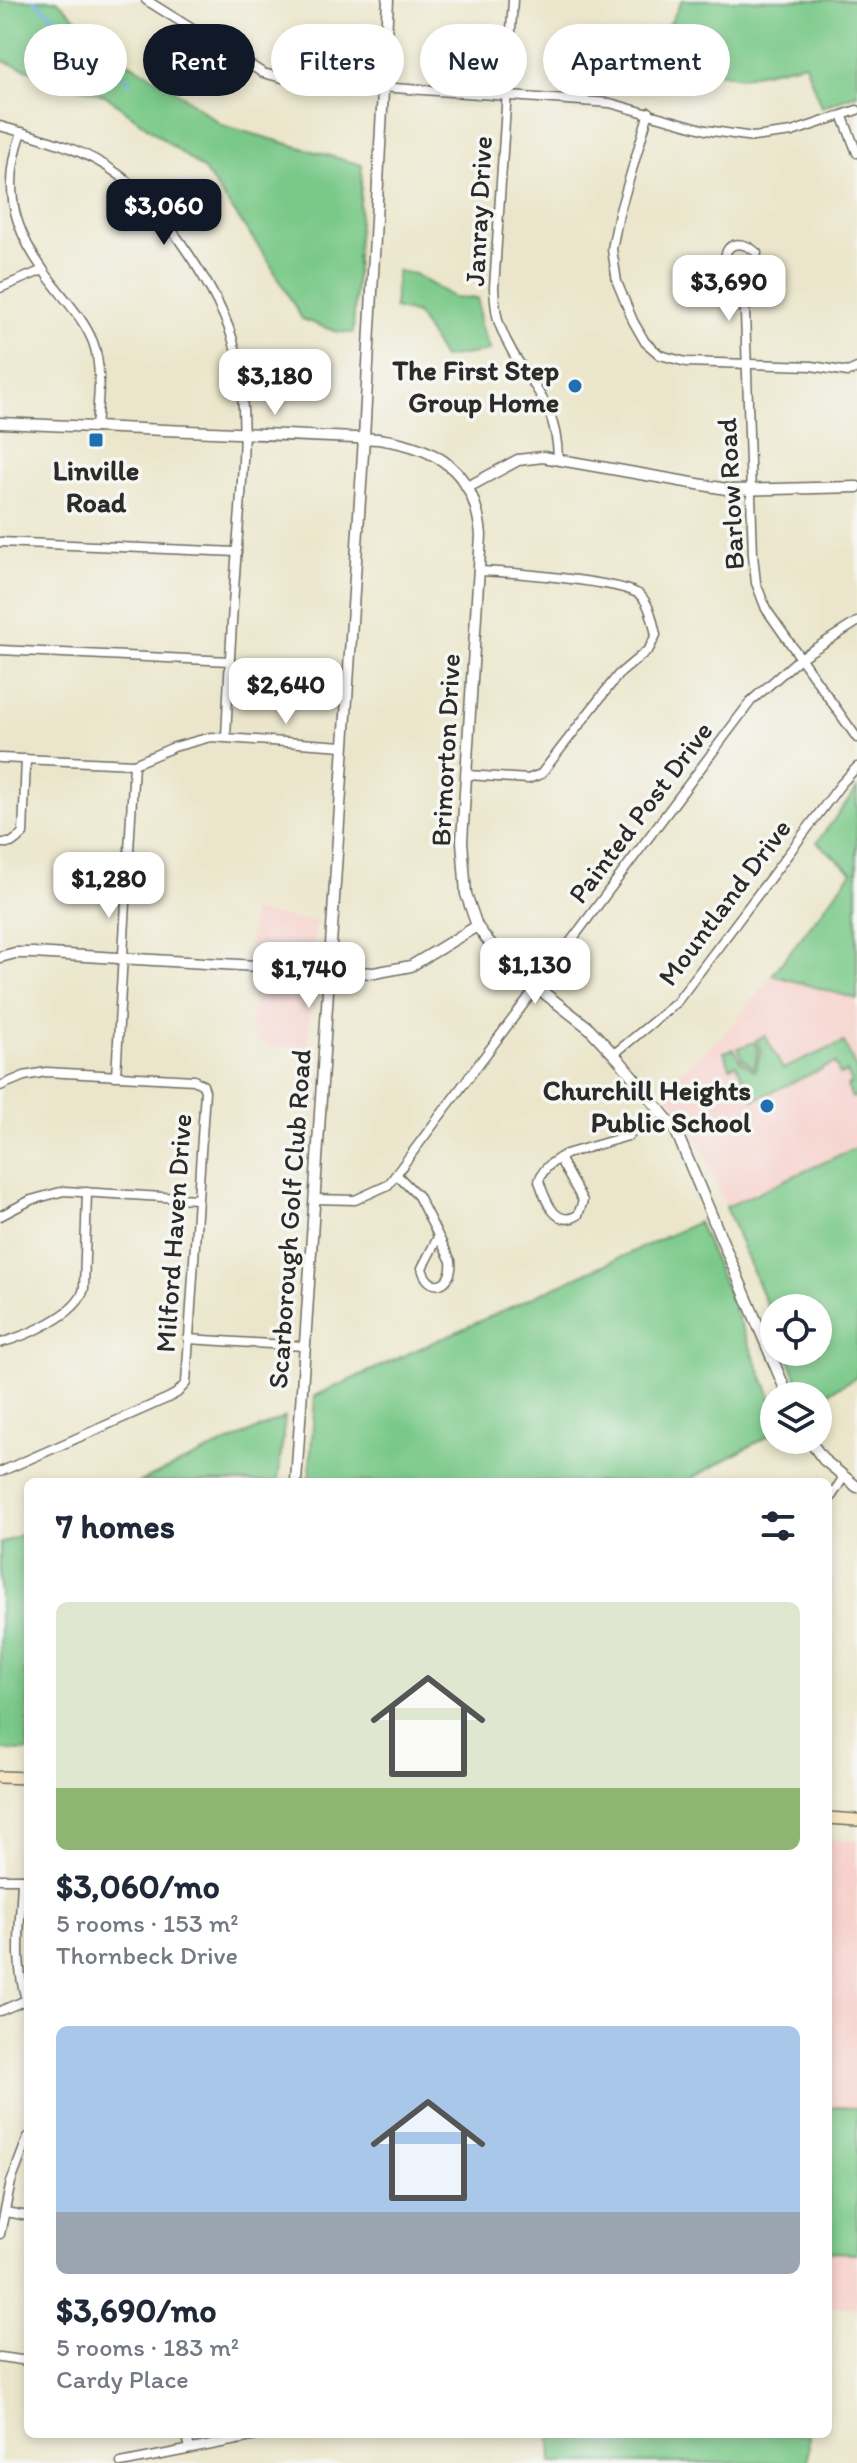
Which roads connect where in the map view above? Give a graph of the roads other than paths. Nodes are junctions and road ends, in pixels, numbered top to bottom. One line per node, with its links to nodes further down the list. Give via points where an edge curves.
1 (146, 0): 6 (street)
2 (388, 0): 4 (street, Scarborough Golf Club Road)
3 (513, 0): 5 (street, Janray Drive)
4 (386, 24)
5 (511, 24)
6 (271, 76)
7 (382, 96): 24 (street, Scarborough Golf Club Road)
8 (506, 96): 25 (street, Janray Drive, via 495,306 505,337 552,417)
9 (519, 96): 11 (street, via 610,103)
10 (857, 110): 12 (street)
11 (649, 112): 12 (street, via 706,130 753,137); 19 (street, via 613,235 617,282 642,338 660,355 686,362)
12 (843, 117): 15 (street)
13 (0, 126): 14 (street)
14 (22, 132): 16 (street, via 11,198 20,229); 23 (street, via 77,150 117,173 174,232 228,326)
15 (857, 153)
16 (43, 270): 18 (street); 22 (street, via 93,344 99,374)
17 (744, 282): 17 (street, via 757,253 736,244 724,256 726,269); 19 (street, Barlow Road)
18 (0, 288)
19 (747, 364): 20 (street, via 848,372); 28 (street, Barlow Road)
20 (857, 368)
21 (0, 423): 22 (street, Brimorton Drive)
22 (96, 428): 23 (street, Brimorton Drive)
23 (245, 434): 24 (street, Brimorton Drive); 30 (street)
24 (364, 438): 26 (street, Brimorton Drive, via 430,452); 38 (street, Scarborough Golf Club Road)
25 (558, 457): 26 (street, via 518,460); 28 (street)
26 (468, 487): 31 (street, Brimorton Drive, via 479,517)
27 (857, 487): 28 (street)
28 (750, 491): 34 (street, Barlow Road, via 756,583 766,609)
29 (0, 542): 30 (street)
30 (237, 552): 35 (street)
31 (480, 571): 43 (street, Brimorton Drive); 43 (street, via 629,589 644,599 656,635 541,774 528,779)
32 (857, 622): 34 (street, Painted Post Drive)
33 (0, 650): 35 (street)
34 (800, 658): 37 (street, Barlow Road); 49 (street, Painted Post Drive, via 751,701)
35 (230, 661): 36 (street)
36 (226, 737): 38 (street); 41 (street, via 190,741)
37 (857, 738)
38 (343, 746): 48 (street, Scarborough Golf Club Road)
39 (0, 758): 40 (street)
40 (26, 759): 41 (street); 44 (street, via 23,834 11,843)
41 (134, 764): 47 (street)
42 (857, 767): 50 (street, Mountland Drive, via 676,1003)
43 (468, 775): 45 (street, Brimorton Drive, via 462,860)
44 (0, 843)
45 (477, 926): 48 (street, via 392,972); 49 (street, Brimorton Drive, via 512,968)
46 (0, 957): 47 (street, via 22,953)
47 (123, 959): 48 (street); 51 (street)
48 (328, 970): 58 (street, Scarborough Golf Club Road)
49 (537, 985): 50 (street, Brimorton Drive); 55 (street, Painted Post Drive)
50 (614, 1054): 53 (street, Brimorton Drive)
51 (116, 1076): 52 (street, Milford Haven Drive, via 36,1072); 57 (street, Milford Haven Drive, via 194,1080 203,1085)
52 (0, 1086)
53 (660, 1111): 54 (street, via 628,1136); 64 (street, Brimorton Drive, via 684,1148)
54 (559, 1158): 54 (street, via 542,1173 540,1185 552,1212 571,1219 583,1201)
55 (397, 1175): 58 (street, Painted Post Drive, via 379,1191 355,1200); 60 (street, via 418,1196)
56 (87, 1192): 57 (street); 59 (street, via 64,1191); 62 (street, via 80,1301 65,1315)
57 (196, 1199): 61 (street, Milford Haven Drive)
58 (314, 1199): 63 (street, Scarborough Golf Club Road)
59 (0, 1216)
60 (438, 1237): 60 (street, via 422,1268 425,1277 442,1284 452,1270)
61 (188, 1339): 63 (street); 66 (street, Milford Haven Drive, via 186,1383 177,1393)
62 (0, 1343)
63 (304, 1346): 67 (street, Scarborough Golf Club Road)
64 (782, 1382)
65 (820, 1454): 68 (street)
66 (0, 1472)
67 (296, 1478)
68 (843, 1478): 69 (street); 70 (street)
69 (857, 1487)
70 (832, 1496)
71 (0, 1777): 72 (main road)
72 (24, 1778)
73 (832, 1818): 74 (main road)
74 (857, 1820)
75 (0, 1879): 76 (street)
76 (24, 1879)
77 (24, 1891): 78 (street, via 19,1950)
78 (24, 1982)
79 (24, 2003): 80 (street)
80 (0, 2011)
81 (24, 2148): 82 (street)
82 (5, 2212): 83 (street); 84 (street)
83 (24, 2215)
84 (0, 2234)
85 (0, 2357): 86 (street)
86 (24, 2360)
87 (187, 2438): 89 (street)
88 (245, 2438): 89 (street)
89 (190, 2448): 90 (street)
90 (121, 2463)

